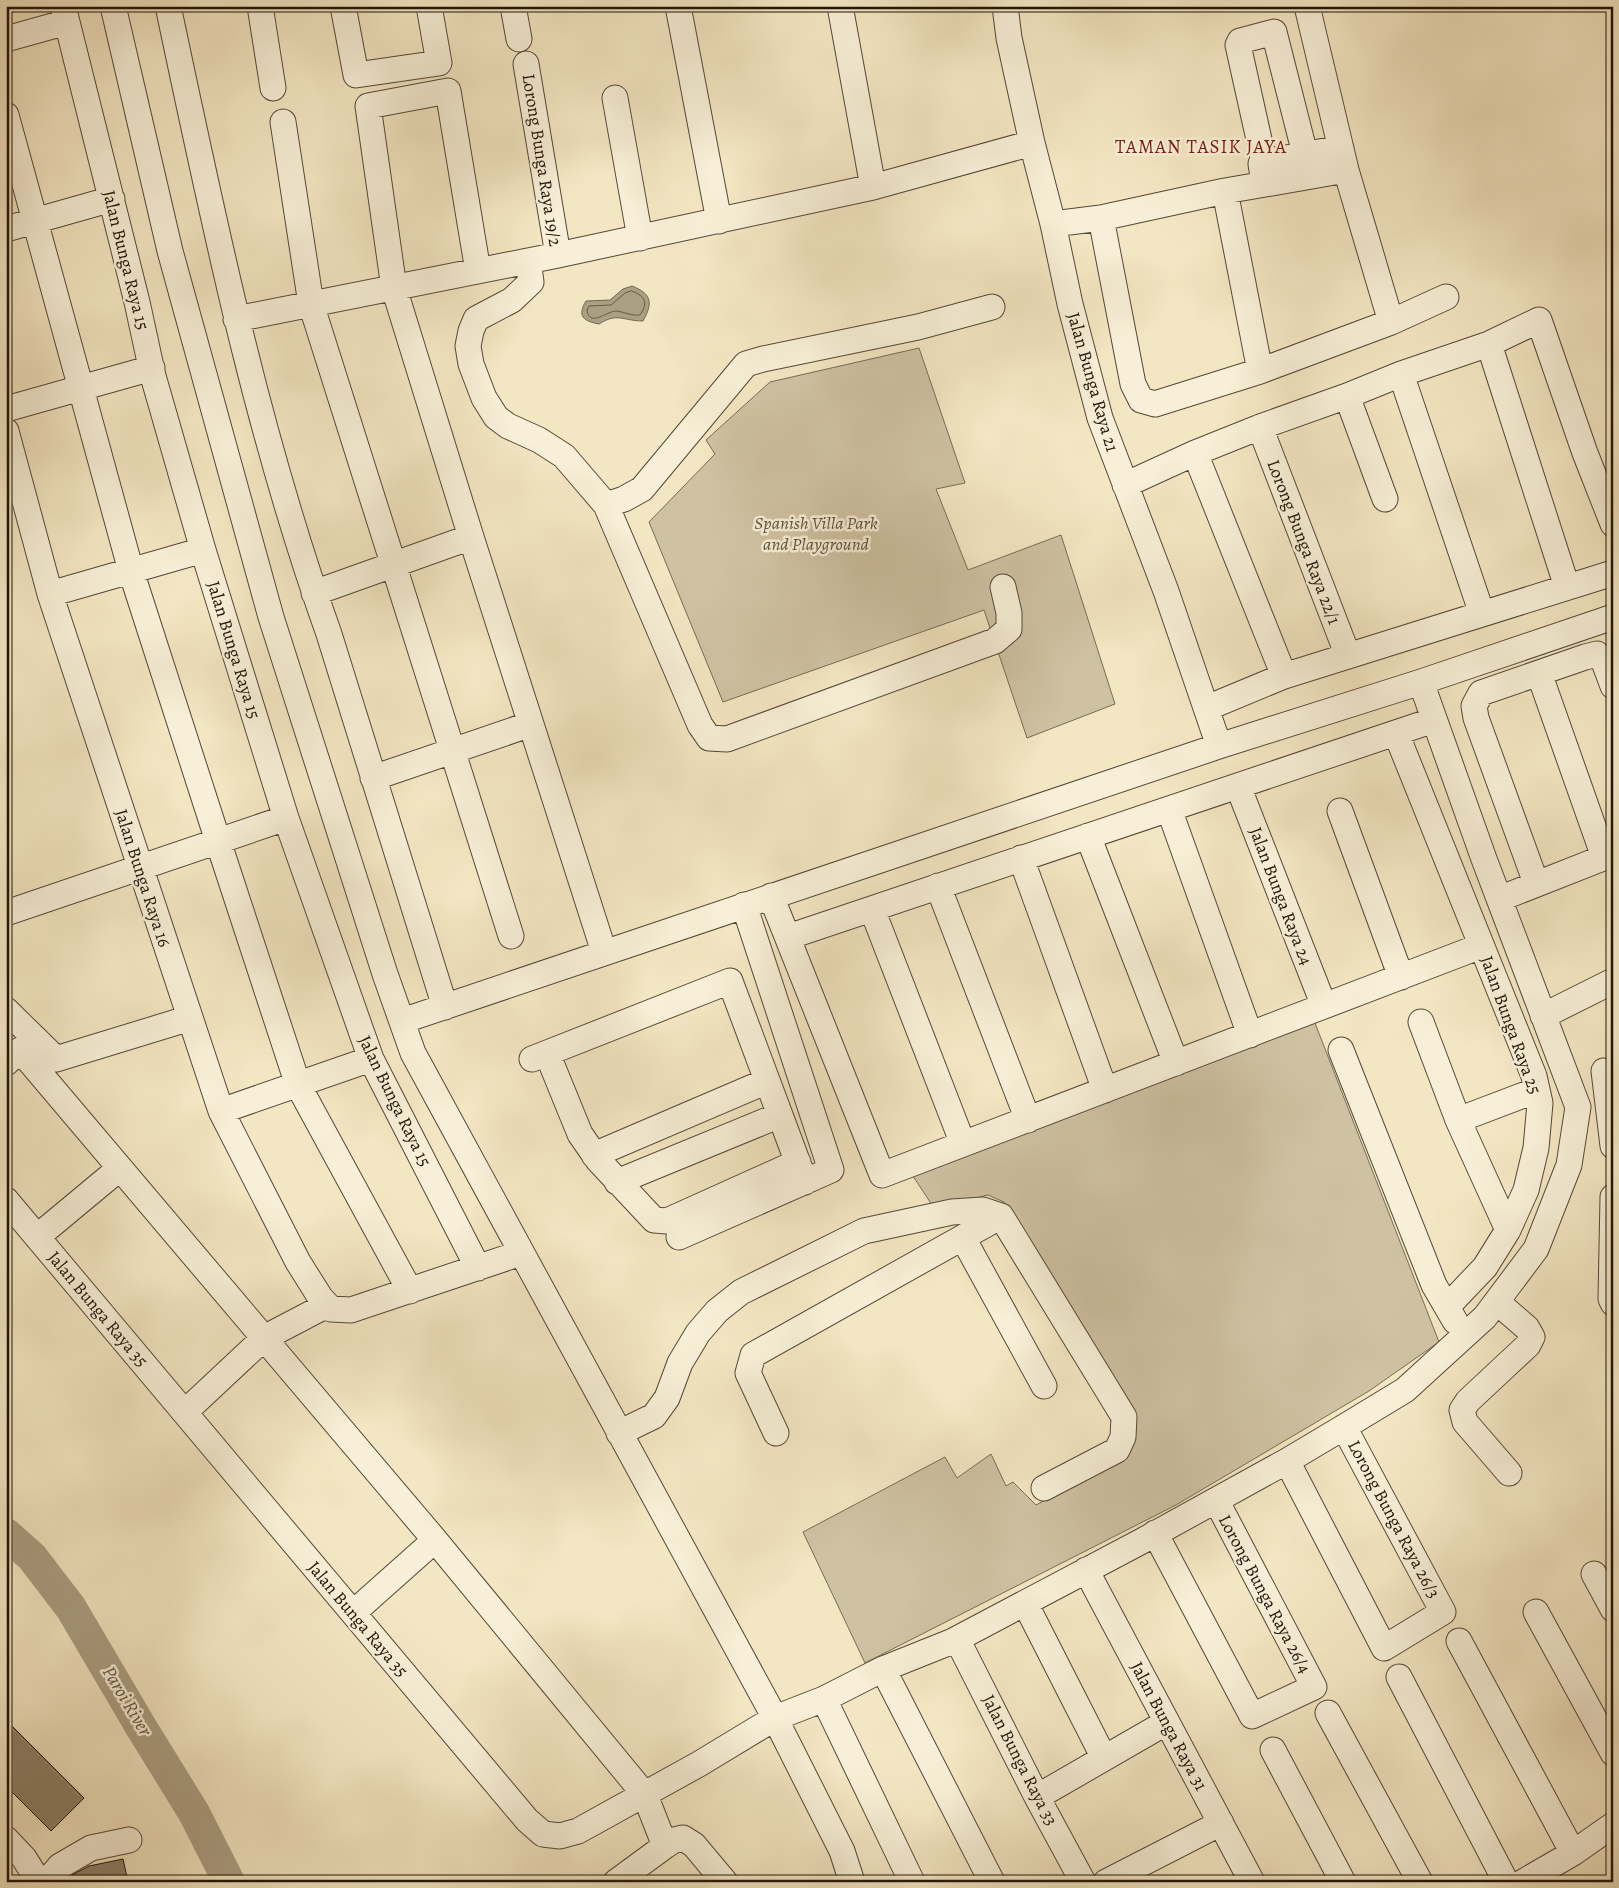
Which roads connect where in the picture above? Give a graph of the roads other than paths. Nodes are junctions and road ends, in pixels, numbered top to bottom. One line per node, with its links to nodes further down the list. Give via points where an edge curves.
1 (113, 6): 105 (street, via 170,251 269,607)
2 (168, 6): 39 (street)
3 (260, 6): 15 (street)
4 (344, 6): 5 (street, via 356,75 439,63)
5 (430, 6)
6 (513, 6): 12 (street)
7 (678, 6): 28 (street)
8 (840, 6): 23 (street)
9 (1004, 6): 19 (street, Jalan Bunga Raya 21)
10 (1307, 6): 21 (street)
11 (65, 14): 13 (street); 25 (street, Jalan Bunga Raya 15)
12 (518, 39)
13 (6, 40)
14 (526, 64): 32 (street, Lorong Bunga Raya 19/2)
15 (274, 88)
16 (615, 98): 31 (street)
17 (6, 115): 27 (street)
18 (283, 122): 37 (street)
19 (1032, 143): 23 (street); 29 (street, Jalan Bunga Raya 21)
20 (1305, 154): 21 (street); 22 (street); 22 (street, via 1274,32 1240,41 1238,45)
21 (1343, 159): 22 (street); 40 (street)
22 (1264, 173): 24 (street)
23 (873, 187): 28 (street)
24 (1225, 191): 26 (street); 43 (street)
25 (112, 199): 27 (street); 42 (street, Jalan Bunga Raya 15)
26 (1101, 218): 29 (street); 43 (street, via 1133,384 1141,400 1155,404)
27 (35, 221): 30 (street); 45 (street)
28 (719, 221): 31 (street)
29 (1053, 224): 51 (street, Jalan Bunga Raya 21, via 1100,418)
30 (6, 229)
31 (640, 238): 32 (street)
32 (558, 255): 33 (street)
33 (528, 261): 34 (street); 53 (street, via 531,282 512,300 476,319 468,346 470,364 496,417 564,456)
34 (478, 271): 35 (street); 35 (street, via 448,91 368,106)
35 (394, 288): 37 (street); 55 (street)
36 (1446, 297): 40 (street)
37 (311, 304): 39 (street); 57 (street)
38 (992, 308): 53 (street, via 746,364 642,489)
39 (236, 319): 62 (street)
40 (1391, 322): 43 (street)
41 (1489, 344): 44 (street); 54 (street, via 1539,320); 61 (street)
42 (152, 368): 45 (street); 56 (street, Jalan Bunga Raya 15)
43 (1260, 372)
44 (1401, 374): 46 (street); 64 (street)
45 (81, 389): 47 (street); 58 (street)
46 (1347, 396): 48 (street); 52 (street)
47 (6, 409)
48 (1260, 427): 50 (street); 66 (street, Lorong Bunga Raya 22/1)
49 (6, 431): 63 (street, Jalan Bunga Raya 16)
50 (1195, 453): 51 (street); 68 (street)
51 (1124, 485): 71 (street, Jalan Bunga Raya 21)
52 (1385, 500)
53 (606, 505): 60 (street, via 700,725 709,738 727,739 996,641 1009,629)
54 (1613, 524)
55 (471, 537): 57 (street); 73 (street)
56 (203, 550): 58 (street); 81 (street, Jalan Bunga Raya 15)
57 (393, 564): 62 (street); 76 (street)
58 (131, 570): 63 (street); 83 (street)
59 (1613, 573): 61 (street)
60 (1003, 587)
61 (1567, 587): 64 (street)
62 (314, 593): 77 (street)
63 (50, 594): 86 (street, Jalan Bunga Raya 16)
64 (1482, 614): 66 (street)
65 (1613, 617): 69 (street)
66 (1348, 656): 68 (street)
67 (1538, 673): 70 (street, via 1597,654 1604,662); 84 (street); 87 (street, via 1481,693 1474,706)
68 (1284, 676): 71 (street)
69 (1421, 682): 72 (street, Jalan Bunga Raya 35); 75 (street)
70 (1613, 686)
71 (1207, 708): 75 (street, Jalan Bunga Raya 21)
72 (1434, 720): 74 (street); 90 (street, Jalan Bunga Raya 35)
73 (531, 724): 76 (street); 97 (street)
74 (1396, 733): 78 (street); 96 (street, Jalan Bunga Raya 25)
75 (1219, 746): 89 (street)
76 (452, 750): 77 (street); 94 (street)
77 (373, 778): 101 (street)
78 (1238, 786): 79 (street); 100 (street, Jalan Bunga Raya 24)
79 (1169, 809): 82 (street); 107 (street)
80 (1340, 811): 98 (street)
81 (286, 818): 83 (street); 109 (street, Jalan Bunga Raya 15)
82 (1088, 836): 85 (street); 111 (street)
83 (218, 841): 86 (street); 114 (street)
84 (1608, 856): 87 (street)
85 (1021, 858): 88 (street); 116 (street)
86 (140, 868): 93 (street); 104 (street, Jalan Bunga Raya 16)
87 (1536, 883): 90 (street)
88 (938, 886): 92 (street); 120 (street)
89 (771, 896): 91 (street); 95 (street)
90 (1499, 899): 103 (street, Jalan Bunga Raya 35)
91 (744, 905): 97 (street); 126 (street, via 831,1170)
92 (872, 909): 95 (street); 122 (street)
93 (6, 913)
94 (511, 936)
95 (788, 937): 122 (street, via 882,1175)
96 (1481, 946): 98 (street); 117 (street, Jalan Bunga Raya 25, via 1534,1076)
97 (604, 952): 101 (street)
98 (1401, 976): 100 (street)
99 (1613, 981): 103 (street)
100 (1324, 1006): 107 (street)
101 (445, 1007): 105 (street)
102 (6, 1010): 104 (street, via 56,1059)
103 (1543, 1016): 115 (street, Jalan Bunga Raya 35)
104 (190, 1018): 118 (street, Jalan Bunga Raya 16)
105 (402, 1021): 136 (street, via 413,1053)
106 (1420, 1022): 121 (street)
107 (1250, 1034): 111 (street)
108 (1341, 1050): 142 (street, via 1434,1285)
109 (371, 1060): 114 (street); 137 (street, Jalan Bunga Raya 15)
110 (6, 1063): 125 (street, via 20,1050)
111 (1176, 1063): 116 (street)
112 (1608, 1069): 115 (street); 123 (street)
113 (767, 1081): 119 (street); 124 (street); 124 (street, via 730,981 540,1056)
114 (298, 1084): 118 (street); 138 (street)
115 (1570, 1088): 139 (street, Jalan Bunga Raya 35, via 1578,1107 1569,1165 1536,1249)
116 (1105, 1090): 120 (street)
117 (1536, 1090): 121 (street); 132 (street, Jalan Bunga Raya 25, via 1540,1103 1536,1148 1526,1190)
118 (221, 1111): 141 (street, Jalan Bunga Raya 16, via 298,1262)
119 (780, 1115): 126 (street); 127 (street)
120 (1028, 1120): 122 (street)
121 (1458, 1120): 132 (street)
122 (963, 1144)
123 (1613, 1146)
124 (594, 1155): 127 (street)
125 (120, 1168): 133 (street); 144 (street)
126 (801, 1172): 127 (street, via 667,1220 654,1220); 134 (street)
127 (617, 1182)
128 (1613, 1197): 131 (street)
129 (6, 1200): 133 (street, Jalan Bunga Raya 35)
130 (1001, 1216): 135 (street); 148 (street, via 983,1210 952,1212 864,1231 741,1292 717,1311 698,1333 680,1363 667,1398 654,1416); 152 (street, via 1124,1417 1123,1437 1116,1450)
131 (1613, 1226): 140 (street)
132 (1508, 1230): 142 (street, Jalan Bunga Raya 25, via 1484,1267)
133 (37, 1237): 146 (street, Jalan Bunga Raya 35)
134 (679, 1237)
135 (963, 1238): 145 (street); 149 (street, via 753,1355 748,1373)
136 (521, 1254): 137 (street); 148 (street)
137 (478, 1268): 138 (street)
138 (410, 1291): 141 (street, via 351,1310 331,1309)
139 (1497, 1302): 143 (street, Jalan Bunga Raya 35); 151 (street, via 1527,1328 1532,1337 1528,1345 1462,1410 1465,1422)
140 (1613, 1303)
141 (327, 1305): 144 (street)
142 (1447, 1307): 143 (street)
143 (1465, 1336): 147 (street, Jalan Bunga Raya 35, via 1405,1390)
144 (264, 1338): 146 (street); 155 (street)
145 (1044, 1386)
146 (185, 1412): 161 (street, Jalan Bunga Raya 35)
147 (1344, 1427): 150 (street, Jalan Bunga Raya 35); 150 (street, Lorong Bunga Raya 26/3, via 1443,1612 1384,1648)
148 (619, 1433): 168 (street)
149 (776, 1433)
150 (1287, 1461): 153 (street, Jalan Bunga Raya 35)
151 (1509, 1474)
152 (1044, 1488)
153 (1216, 1500): 154 (street, Jalan Bunga Raya 35); 154 (street, Lorong Bunga Raya 26/4, via 1314,1687 1252,1716)
154 (1155, 1533): 156 (street, Jalan Bunga Raya 35)
155 (436, 1540): 161 (street); 173 (street)
156 (1086, 1570): 158 (street, Jalan Bunga Raya 35); 169 (street, Jalan Bunga Raya 31)
157 (1594, 1574): 159 (street)
158 (1025, 1603): 162 (street, Jalan Bunga Raya 35); 172 (street)
159 (1613, 1609)
160 (1536, 1612): 171 (street)
161 (353, 1613): 173 (street, Jalan Bunga Raya 35, via 542,1834 560,1836 578,1830)
162 (957, 1638): 164 (street, Jalan Bunga Raya 35); 174 (street, Jalan Bunga Raya 33)
163 (1459, 1641): 180 (street)
164 (883, 1669): 166 (street, Jalan Bunga Raya 35); 187 (street)
165 (1399, 1677): 193 (street)
166 (824, 1699): 168 (street, Jalan Bunga Raya 35); 186 (street)
167 (1328, 1713): 192 (street)
168 (775, 1718): 173 (street, Jalan Bunga Raya 35); 185 (street, via 842,1851)
169 (1167, 1722): 172 (street); 175 (street, Jalan Bunga Raya 31)
170 (1273, 1750): 191 (street)
171 (1613, 1753)
172 (1104, 1758): 174 (street)
173 (645, 1795): 179 (street)
174 (1038, 1797): 188 (street, Jalan Bunga Raya 33)
175 (1221, 1823): 189 (street); 190 (street, Jalan Bunga Raya 31)
176 (1613, 1825): 180 (street)
177 (6, 1838): 181 (street)
178 (129, 1840): 182 (street, via 91,1848 60,1866)
179 (665, 1846): 183 (street); 184 (street, via 683,1838 694,1845)
180 (1572, 1853): 194 (street)
181 (39, 1882)
182 (46, 1882)
183 (616, 1882)
184 (725, 1882)
185 (852, 1882)
186 (912, 1882)
187 (992, 1882)
188 (1083, 1882)
189 (1106, 1882)
190 (1252, 1882)
191 (1343, 1882)
192 (1420, 1882)
193 (1506, 1882)
194 (1523, 1882)

